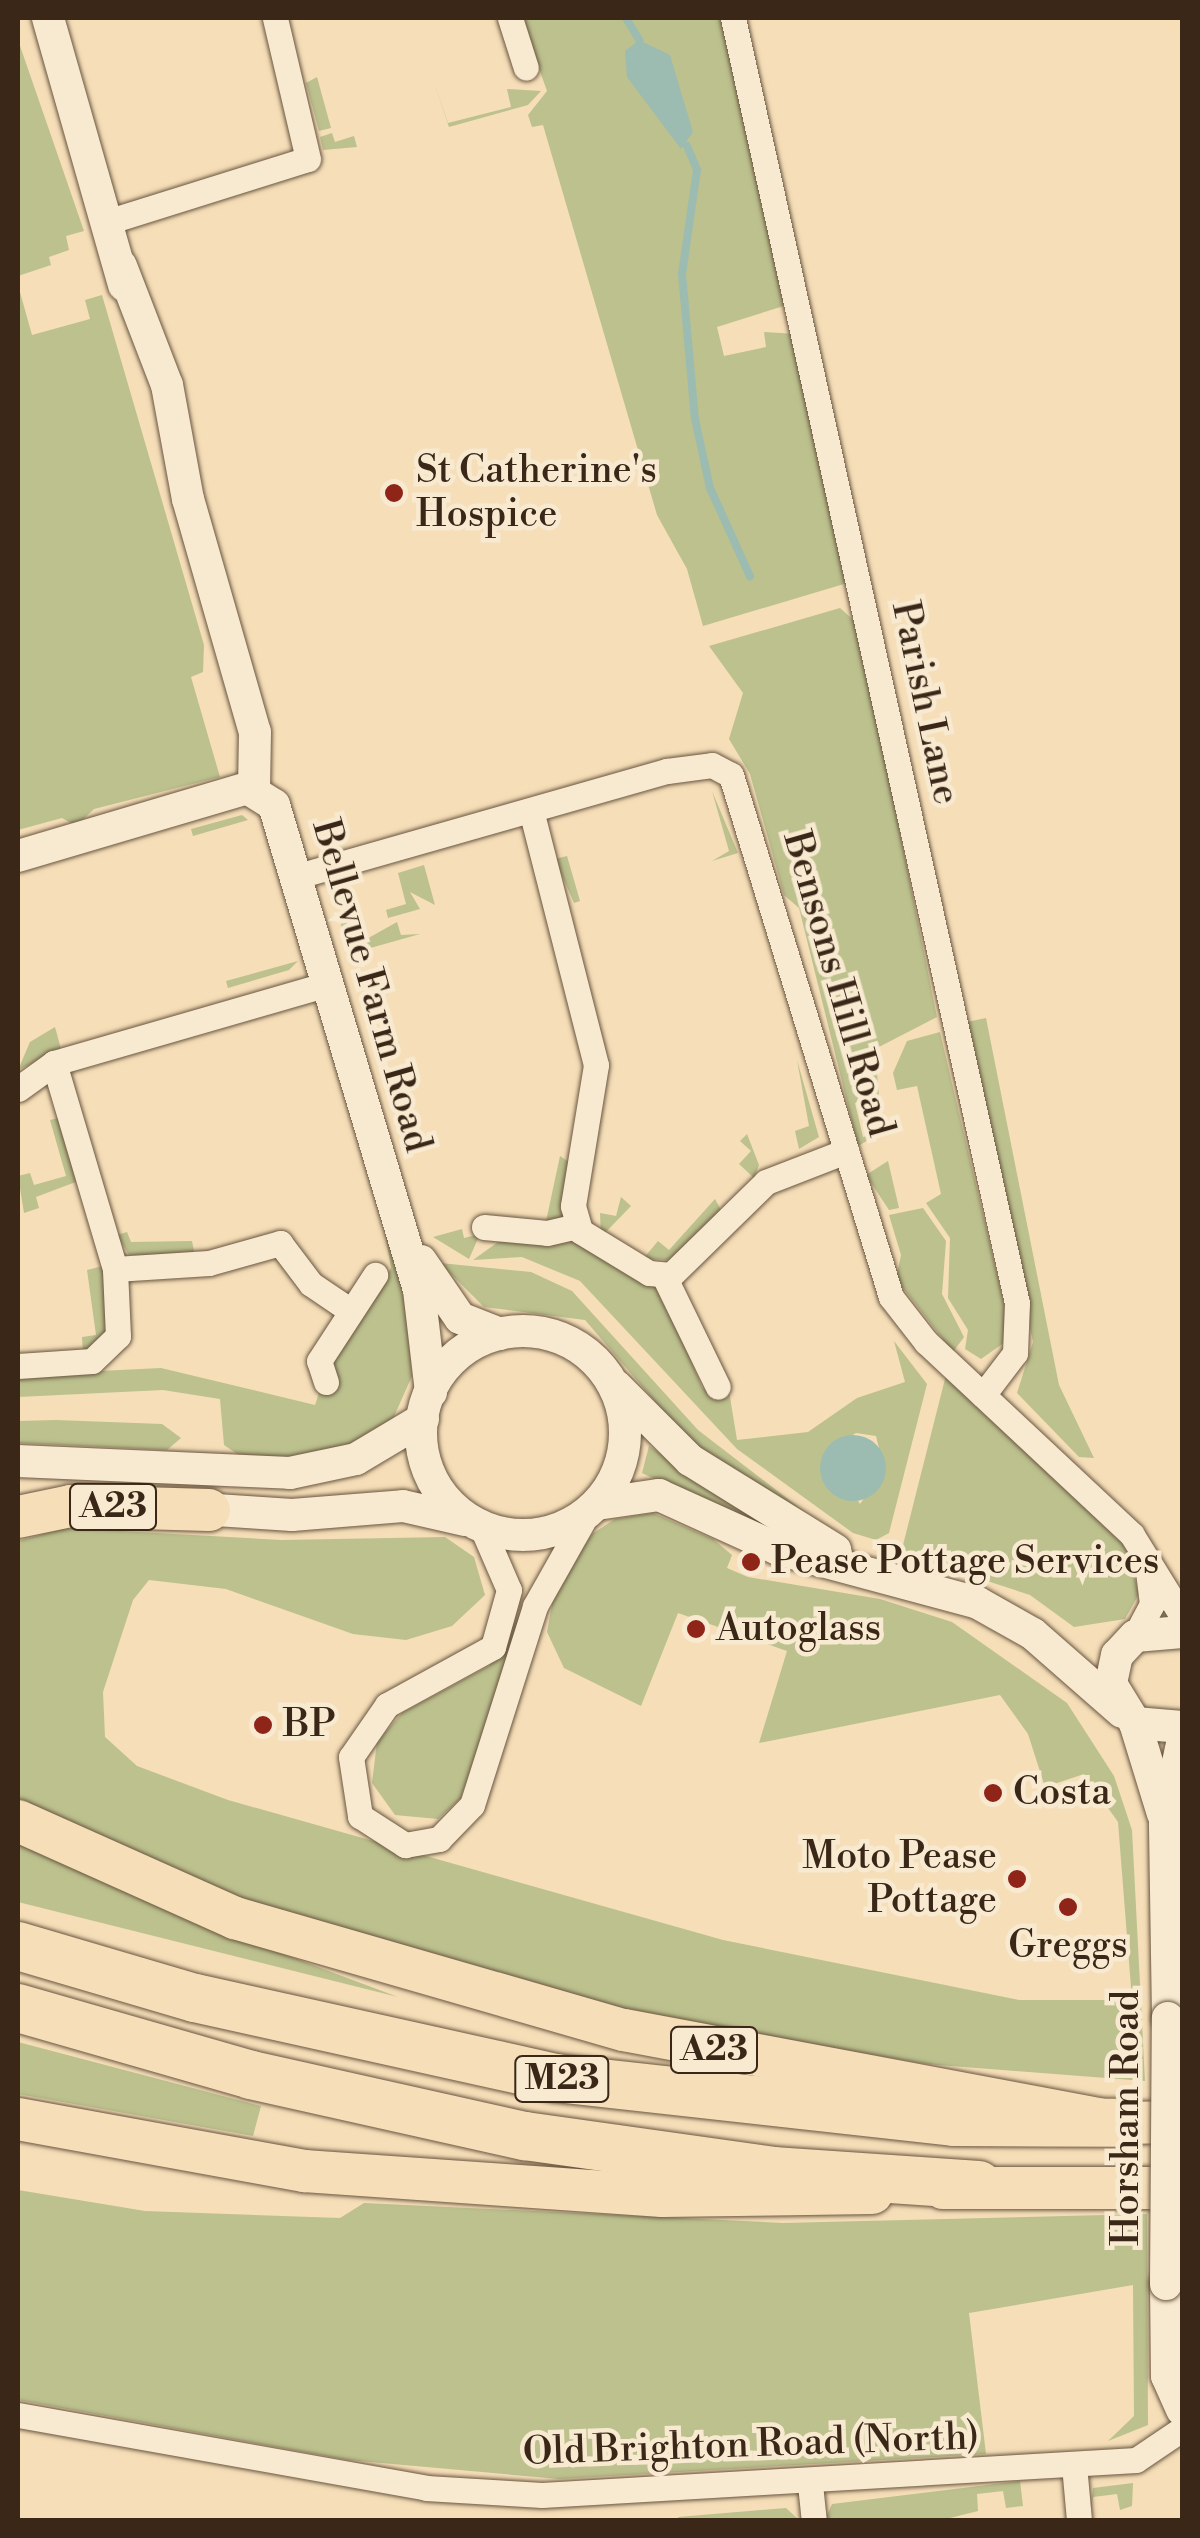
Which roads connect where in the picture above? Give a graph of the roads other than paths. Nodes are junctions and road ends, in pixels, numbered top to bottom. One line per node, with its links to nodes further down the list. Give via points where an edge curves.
1 (48, 18): 6 (street)
2 (275, 18): 6 (street, via 308,159)
3 (510, 18): 5 (street)
4 (732, 18): 27 (street, Parish Lane, via 1017,1303 1015,1353)
5 (526, 68)
6 (110, 220): 7 (street, via 151,411 188,499 255,732)
7 (254, 788): 9 (street); 10 (street, Bellevue Farm Road, via 278,814)
8 (531, 810): 10 (street, Bensons Hill Road); 14 (street, Bensons Hill Road, via 686,767 732,775); 17 (street, via 596,1065)
9 (18, 856)
10 (298, 876): 11 (street, Bellevue Farm Road)
11 (327, 984): 12 (street); 15 (street, Bellevue Farm Road)
12 (54, 1063): 13 (street); 18 (street)
13 (18, 1089)
14 (846, 1151): 20 (street, via 766,1182 682,1269); 27 (street, Bensons Hill Road, via 891,1297)
15 (400, 1222): 22 (street, Bellevue Farm Road, via 452,1310); 28 (street, Bellevue Farm Road, via 429,1335)
16 (484, 1226): 17 (street, via 547,1233)
17 (576, 1226): 20 (street)
18 (115, 1270): 21 (street, via 209,1262 280,1243 311,1284); 23 (street, via 119,1325 107,1353)
19 (374, 1275): 21 (street)
20 (664, 1276): 26 (street)
21 (351, 1311): 25 (street, via 319,1361)
22 (500, 1334): 24 (street, via 562,1336); 28 (street, via 464,1350)
23 (18, 1366)
24 (611, 1381): 31 (street, via 622,1446); 36 (street, via 722,1484)
25 (326, 1382)
26 (718, 1387)
27 (983, 1395): 35 (street, Bensons Hill Road)
28 (427, 1405): 29 (street, via 356,1458 290,1473); 34 (street, via 431,1475)
29 (18, 1460)
30 (18, 1495): 32 (street)
31 (593, 1508): 34 (street, via 536,1537); 34 (street, via 535,1606 472,1804 439,1839 405,1845 360,1816 351,1757 378,1712 493,1647 509,1590); 36 (street, via 659,1495 778,1549)
32 (209, 1510): 33 (highway, A23, via 72,1506); 34 (street, via 292,1515 403,1506)
33 (18, 1518)
34 (474, 1525)
35 (1147, 1558): 37 (street, Bensons Hill Road); 40 (street, via 1152,1604)
36 (875, 1568): 39 (street, via 978,1604)
37 (1182, 1616)
38 (1182, 1632): 40 (street)
39 (1032, 1634): 40 (street, via 1089,1648); 41 (street)
40 (1130, 1639): 41 (street, Horsham Road, via 1112,1669)
41 (1128, 1717): 42 (street); 45 (street, Horsham Road)
42 (1182, 1727)
43 (1182, 1744): 45 (street, Horsham Road)
44 (18, 1820): 50 (highway, A23, via 235,1918 448,1984 811,2071)
45 (1165, 1823): 53 (street, Horsham Road, bridge, via 1167,2376)
46 (18, 1946): 50 (highway, M23, via 213,2003 556,2078 935,2120)
47 (18, 2008): 51 (highway, M23, via 251,2075 525,2136 773,2171)
48 (18, 2119): 51 (highway, via 198,2158 477,2185 783,2199)
49 (1182, 2122): 50 (highway, A23)
50 (1120, 2123)
51 (979, 2185): 52 (highway)
52 (1182, 2188)
53 (1182, 2410)
54 (18, 2416): 57 (street, Old Brighton Road (North), via 426,2488 542,2495)
55 (1182, 2428): 56 (street, Old Brighton Road (North), via 1149,2457)
56 (1074, 2465): 57 (street, Old Brighton Road (North)); 59 (street)
57 (810, 2484): 58 (street)
58 (814, 2520)
59 (1079, 2520)

